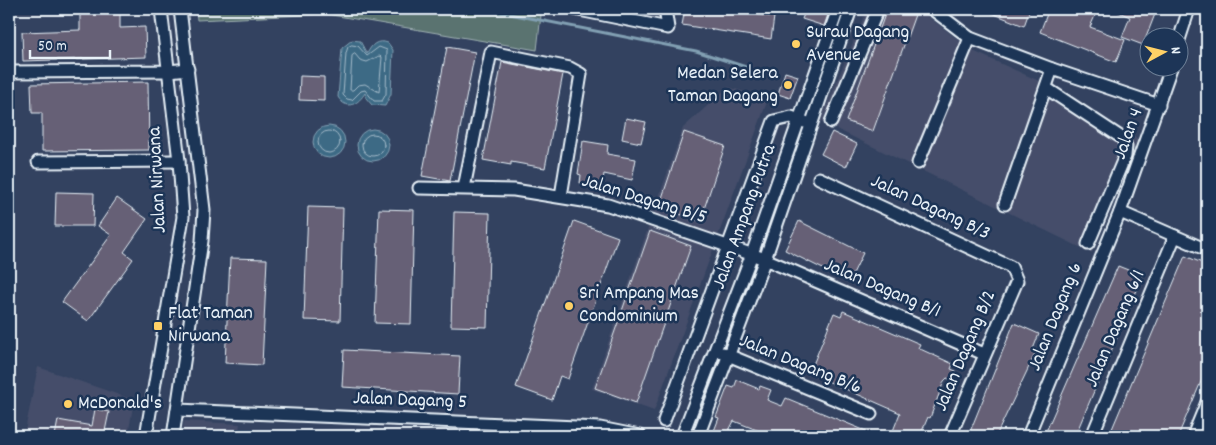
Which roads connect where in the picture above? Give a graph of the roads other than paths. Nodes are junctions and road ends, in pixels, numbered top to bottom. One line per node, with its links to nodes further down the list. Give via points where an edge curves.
1 (161, 9): 14 (street, Jalan Nirwana)
2 (180, 9): 12 (street, Jalan Nirwana)
3 (574, 9): 4 (street, via 668,28)
4 (665, 9)
5 (838, 9): 19 (street, Jalan Ampang Putra)
6 (851, 9): 21 (street, Jalan Ampang Putra)
7 (878, 9): 20 (street)
8 (932, 9): 11 (street)
9 (1190, 9): 10 (street)
10 (1183, 28)
11 (970, 38): 13 (street); 24 (street)
12 (188, 69): 14 (street); 33 (street, Jalan Nirwana, via 202,179)
13 (1052, 69): 17 (street); 18 (street)
14 (168, 71): 15 (street); 22 (street, Jalan Nirwana)
15 (9, 72)
16 (1168, 78): 18 (street, Jalan 4)
17 (1046, 88): 29 (street); 34 (street, via 1122,138 1126,146 1125,156)
18 (1159, 105): 30 (street, Jalan 4)
19 (800, 120): 21 (street); 35 (street, via 791,117 774,121); 37 (street, Jalan Ampang Putra)
20 (832, 122)
21 (811, 124): 38 (street, Jalan Ampang Putra)
22 (179, 160): 23 (street); 32 (street, Jalan Nirwana, via 184,217)
23 (38, 162)
24 (918, 163)
25 (819, 178): 39 (street, Jalan Dagang B/3, via 1011,267)
26 (419, 188): 27 (street, Jalan Dagang B/5)
27 (464, 188): 28 (street, Jalan Dagang B/5); 28 (street, via 491,52 570,68 581,74)
28 (561, 196): 35 (street, Jalan Dagang B/5, via 608,205)
29 (1005, 204)
30 (1120, 212): 31 (street); 54 (street, Jalan Dagang 6)
31 (1175, 236): 36 (street); 55 (street, Jalan Dagang 6/1)
32 (181, 238): 33 (street); 48 (street, Jalan Nirwana)
33 (202, 241): 44 (street, Jalan Nirwana)
34 (1088, 244)
35 (729, 246): 37 (street, Jalan Dagang B/5); 46 (street)
36 (1207, 250)
37 (752, 254): 38 (street, Jalan Dagang B/1); 40 (street, Jalan Ampang Putra)
38 (765, 259): 41 (street, Jalan Dagang B/1); 42 (street, Jalan Ampang Putra)
39 (1017, 281): 41 (street, Jalan Dagang B/2)
40 (715, 350): 42 (street, Jalan Dagang B/6); 51 (street, Jalan Ampang Putra)
41 (984, 354): 53 (street, Jalan Dagang B/2)
42 (728, 355): 45 (street, Jalan Dagang B/6); 52 (street, Jalan Ampang Putra)
43 (1207, 402): 56 (street)
44 (178, 410): 47 (street, Jalan Nirwana); 50 (street, Jalan Dagang 5, via 600,428)
45 (871, 414)
46 (664, 421)
47 (174, 432): 49 (street)
48 (146, 436)
49 (166, 436)
50 (640, 436)
51 (682, 436)
52 (698, 436)
53 (950, 436)
54 (1028, 436)
55 (1092, 436)
56 (1194, 436)

